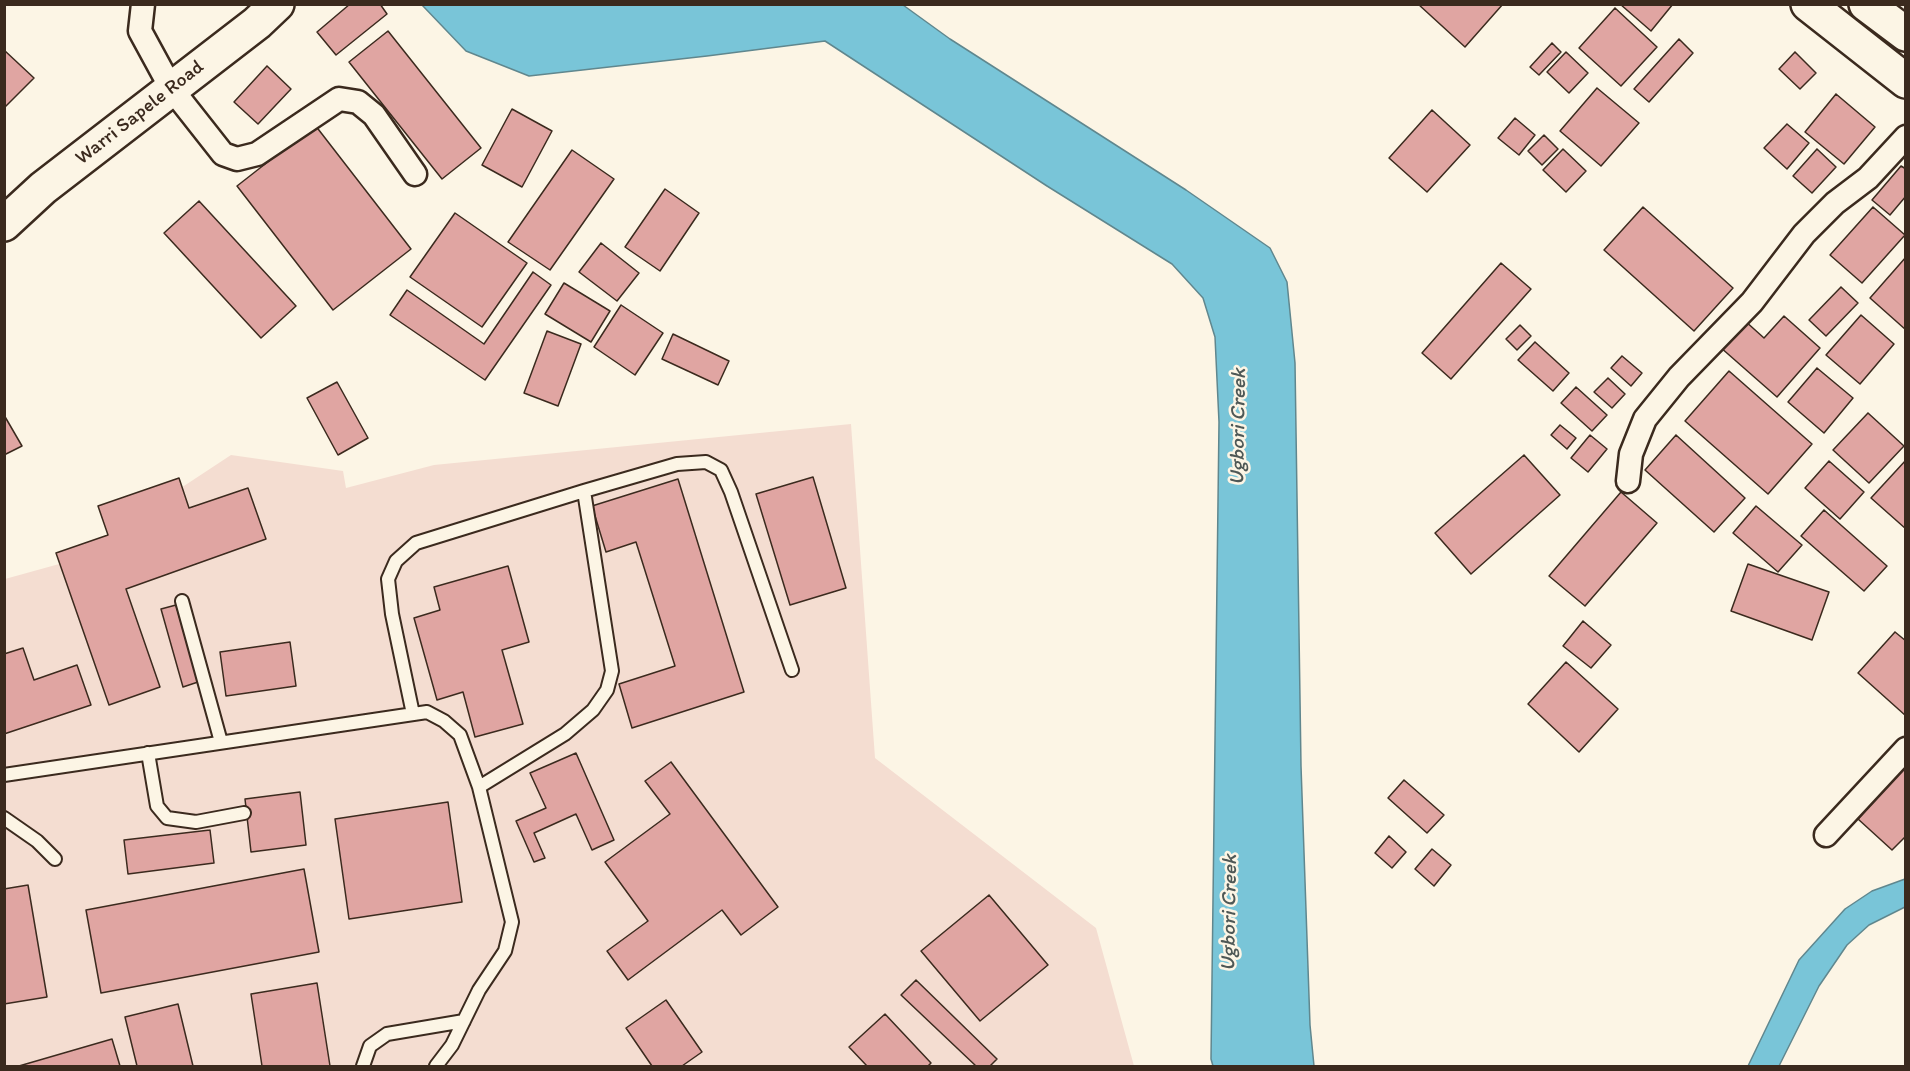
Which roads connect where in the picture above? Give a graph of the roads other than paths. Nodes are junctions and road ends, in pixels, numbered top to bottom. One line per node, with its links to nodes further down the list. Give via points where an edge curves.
1 (142, 4): 7 (street, via 140,31)
2 (277, 4): 7 (main road, Warri Sapele Road)
3 (1808, 4): 6 (main road)
4 (1866, 4): 5 (main road)
5 (1905, 34)
6 (1905, 81)
7 (171, 88): 9 (street, via 223,154 237,159 257,154 339,99 358,102 374,115); 10 (main road, Warri Sapele Road, via 43,188)
8 (1905, 136): 11 (street, via 1868,178 1804,234 1752,302 1679,377 1645,419 1631,454)
9 (415, 174)
10 (4, 224)
11 (1628, 481)
12 (584, 490): 14 (lane, via 677,464 706,462 721,470); 15 (lane, via 416,543 396,561 388,579); 20 (lane, via 612,671 607,690 593,710 564,734)
13 (182, 601): 16 (lane)
14 (792, 670)
15 (412, 714): 16 (lane); 20 (lane, via 427,712 444,720 459,735)
16 (221, 742): 18 (lane)
17 (1905, 749): 23 (street)
18 (148, 753): 19 (lane); 21 (lane, via 157,806 167,818 196,822)
19 (4, 775)
20 (479, 787): 25 (lane, via 512,922 505,951 478,990)
21 (244, 813)
22 (4, 818): 24 (lane)
23 (1826, 835)
24 (55, 859)
25 (464, 1021): 26 (lane, via 387,1034 370,1046); 27 (lane)
26 (363, 1066)
27 (436, 1066)

